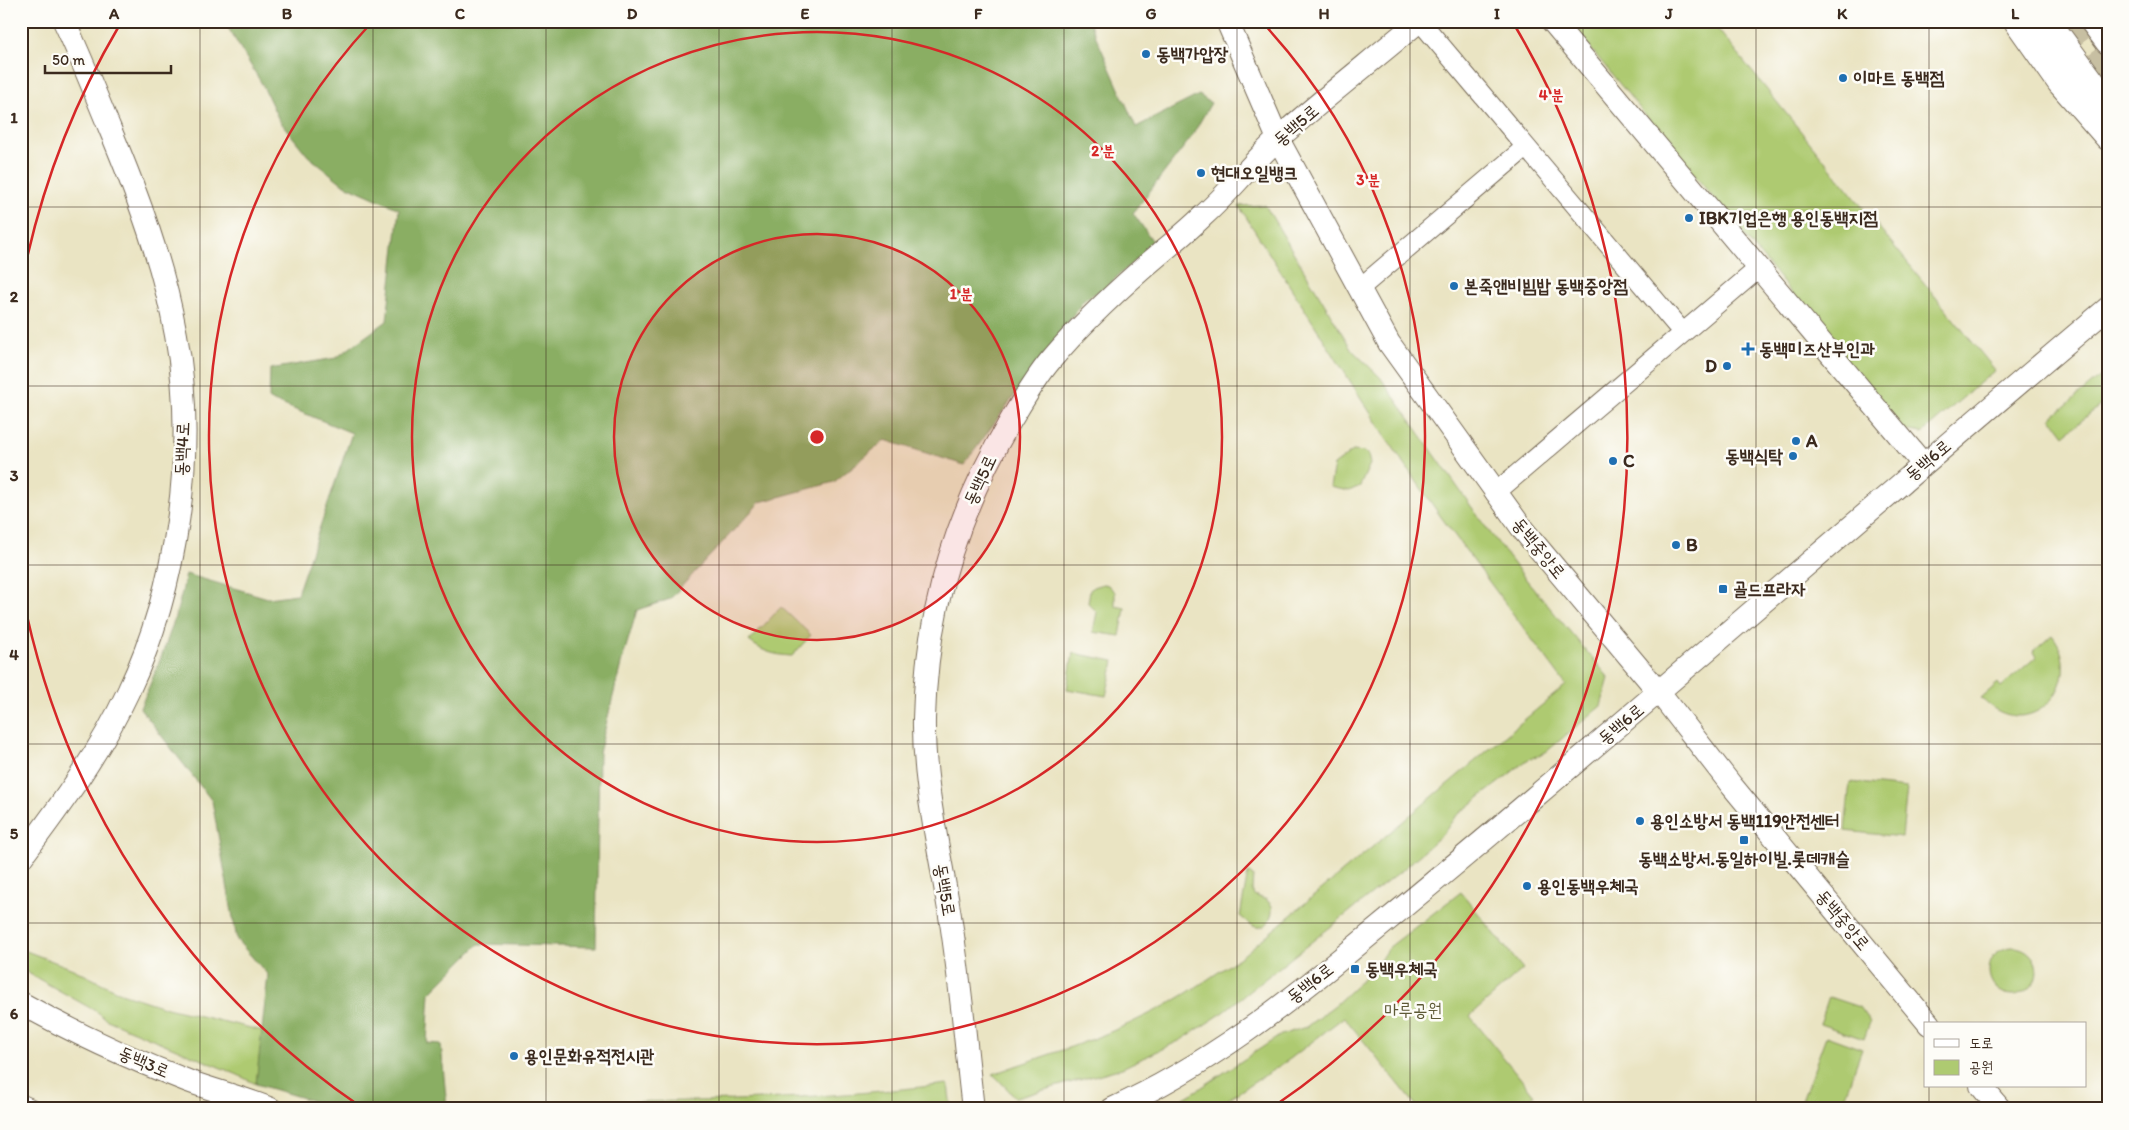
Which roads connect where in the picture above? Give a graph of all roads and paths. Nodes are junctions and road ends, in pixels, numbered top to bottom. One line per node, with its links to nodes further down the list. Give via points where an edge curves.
1 (64, 21): 20 (street, 동백4로, via 116,142 156,248 176,336 184,450 177,528 146,651 109,730)
2 (1227, 21): 11 (street, 동백중앙로)
3 (1419, 21): 11 (street, 동백5로); 12 (street)
4 (1552, 21): 13 (street)
5 (2016, 21): 10 (main road, via 2060,82)
6 (2047, 21): 9 (main road)
7 (2093, 21): 8 (main road)
8 (2108, 41)
9 (2105, 100)
10 (2108, 137)
11 (1278, 139): 14 (street, 동백중앙로); 27 (street, 동백5로, via 1205,215 1138,272 1049,362 992,452 953,543 930,636 924,721 925,764 930,809 949,905)
12 (1526, 147): 14 (street); 16 (street)
13 (1758, 269): 16 (street); 17 (street)
14 (1360, 288): 18 (street, 동백중앙로, via 1389,343)
15 (2108, 308): 17 (street, 동백6로)
16 (1683, 333): 18 (street)
17 (1923, 464): 19 (street, 동백6로)
18 (1495, 492): 19 (street, 동백중앙로)
19 (1659, 692): 22 (street, 동백중앙로, via 1732,786); 28 (street, 동백6로, via 1326,972 1202,1062)
20 (21, 858)
21 (21, 1003): 25 (street, 동백3로, via 94,1041 188,1081)
22 (1927, 1022)
23 (1983, 1088): 29 (street)
24 (21, 1104): 26 (street)
25 (261, 1107)
26 (32, 1109)
27 (974, 1109)
28 (1112, 1109)
29 (2000, 1109)

